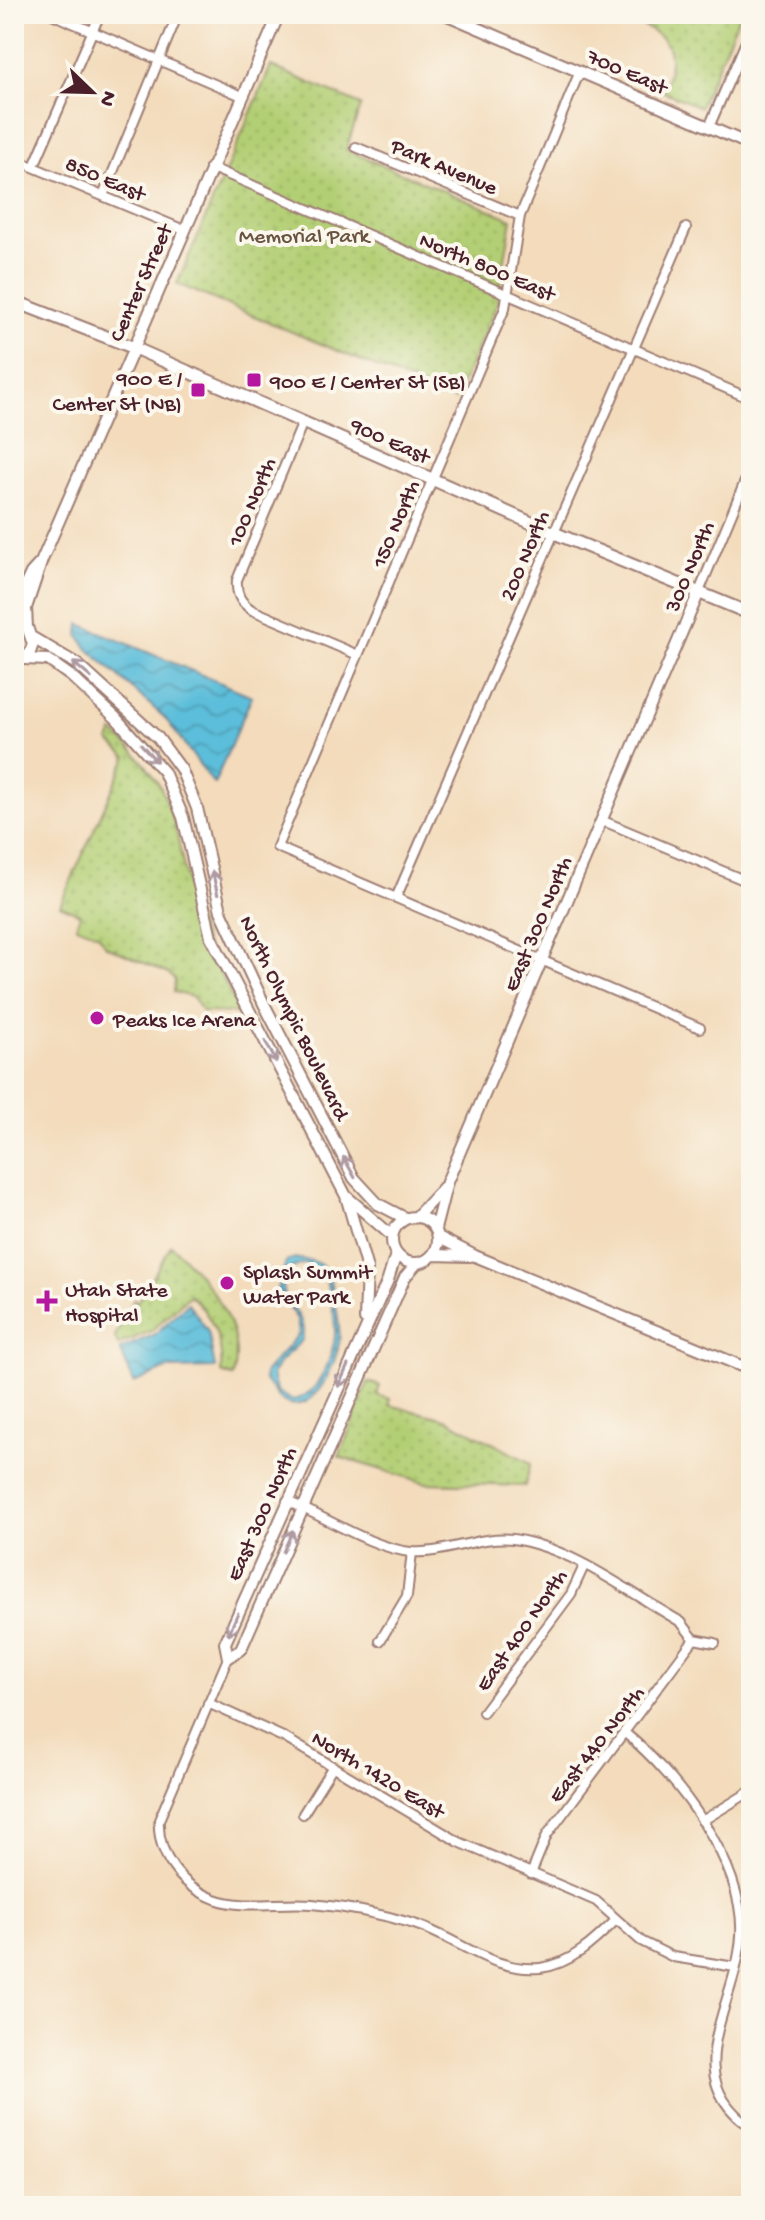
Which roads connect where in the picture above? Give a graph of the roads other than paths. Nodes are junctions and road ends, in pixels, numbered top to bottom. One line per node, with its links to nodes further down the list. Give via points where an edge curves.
1 (20, 14): 7 (street)
2 (52, 14): 9 (street)
3 (100, 14): 9 (street)
4 (178, 14): 10 (street)
5 (445, 14): 11 (street, 700 East)
6 (277, 16): 12 (street, Center Street)
7 (14, 28)
8 (751, 30): 13 (street)
9 (93, 31): 10 (street); 17 (street)
10 (159, 60): 12 (street); 19 (street)
11 (580, 71): 13 (street, 700 East); 20 (street, 150 North)
12 (242, 96): 18 (street, Center Street)
13 (709, 127): 14 (street, 700 East)
14 (751, 145)
15 (356, 147): 20 (street, Park Avenue)
16 (14, 159): 17 (street, 850 East)
17 (34, 166): 19 (street, 850 East)
18 (210, 167): 22 (street, Center Street); 23 (street, North 800 East)
19 (103, 196): 22 (street, 850 East)
20 (520, 216): 23 (street, 150 North)
21 (686, 228): 26 (street, 200 North)
22 (184, 230): 25 (street, Center Street)
23 (509, 293): 26 (street, North 800 East); 30 (street, 150 North)
24 (14, 301): 25 (main road, 900 East)
25 (132, 347): 28 (main road, 900 East); 32 (street, Center Street)
26 (633, 347): 27 (street, North 800 East); 31 (street, 200 North)
27 (751, 399)
28 (303, 422): 30 (main road, 900 East); 39 (street, 100 North, via 237,580 238,595 252,610)
29 (751, 467): 33 (street, 300 North)
30 (432, 479): 31 (main road, 900 East); 39 (street, 150 North)
31 (552, 532): 33 (main road, 900 East); 44 (street, 200 North)
32 (42, 560): 34 (street, Center Street); 37 (street, Center Street, via 26,608)
33 (699, 592): 35 (main road, 900 East); 41 (street, 300 North)
34 (14, 610)
35 (751, 614)
36 (14, 622): 37 (street)
37 (27, 627): 38 (street)
38 (33, 638): 40 (street, via 32,650); 49 (street, North Olympic Boulevard, one-way to 38, via 378,1204 354,1178 264,1004 221,911 197,808 181,769 158,738 77,664)
39 (358, 655): 44 (street, 150 North, via 277,847)
40 (18, 662): 48 (street, North Olympic Boulevard, one-way to 48, via 48,660 63,670 164,772 183,817 211,937)
41 (662, 680): 42 (street, East 300 North)
42 (601, 820): 43 (street); 45 (street, East 300 North)
43 (751, 883)
44 (396, 898): 45 (street)
45 (541, 960): 46 (street); 47 (street, East 300 North)
46 (700, 1028)
47 (447, 1182): 49 (street, East 300 North); 50 (street, East 300 North)
48 (346, 1196): 51 (street, North Olympic Boulevard); 56 (street, via 367,1269)
49 (411, 1217): 50 (street, via 425,1219); 51 (street)
50 (437, 1233): 53 (street); 54 (street)
51 (392, 1236): 52 (street)
52 (396, 1254): 55 (street); 56 (street, East 300 North)
53 (433, 1255): 54 (street); 55 (street)
54 (475, 1256): 57 (street)
55 (417, 1263): 59 (street, East 300 North, via 405,1277)
56 (362, 1332): 58 (street, East 300 North, one-way to 58)
57 (751, 1370)
58 (287, 1501): 59 (street); 65 (street, East 300 North, one-way to 65, via 225,1643)
59 (303, 1507): 60 (street); 65 (street, East 300 North, one-way to 59, via 241,1649)
60 (412, 1552): 61 (street, via 511,1539); 63 (street, via 407,1596)
61 (584, 1566): 62 (street, via 681,1622); 67 (street, East 400 North, via 571,1594)
62 (694, 1639): 64 (street); 68 (street, East 440 North)
63 (380, 1641)
64 (715, 1643)
65 (228, 1658): 66 (street, East 300 North)
66 (208, 1703): 69 (street, North 1420 East); 74 (street, East 300 North, via 159,1820 158,1836 166,1859 213,1898 375,1914 417,1924 480,1956 518,1968 555,1966)
67 (483, 1712)
68 (625, 1733): 72 (street, via 647,1750); 73 (street, East 440 North, via 547,1835)
69 (333, 1766): 71 (street); 73 (street, North 1420 East, via 459,1842)
70 (751, 1791): 72 (street)
71 (303, 1814)
72 (702, 1821): 75 (street, via 724,1857 735,1896 741,1934)
73 (531, 1874): 74 (street, North 1420 East, via 596,1901)
74 (616, 1920): 75 (street, North 1420 East, via 641,1941 673,1957)
75 (735, 1967): 76 (street, via 712,2068 724,2103)
76 (751, 2127)

